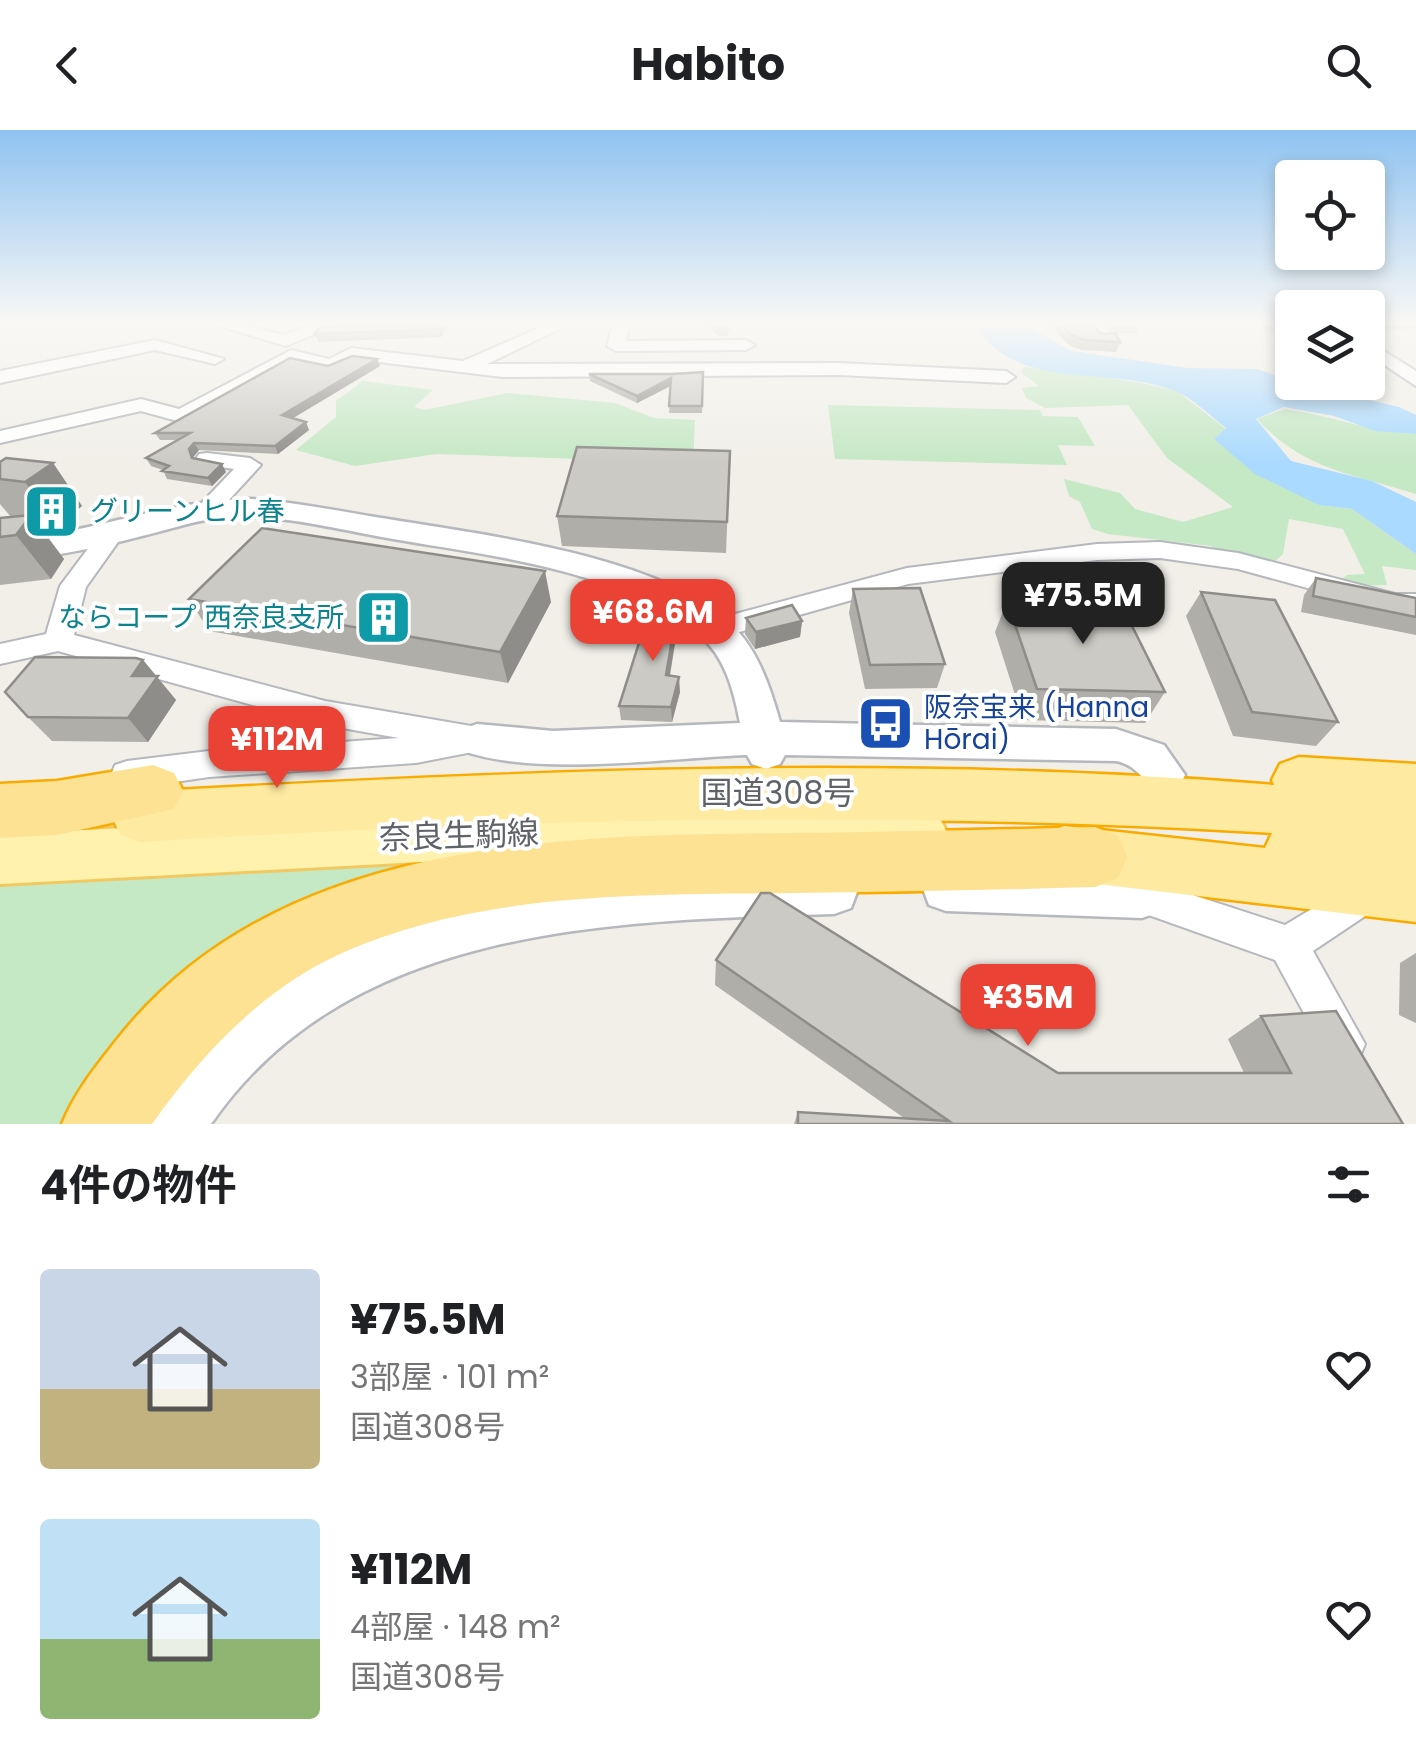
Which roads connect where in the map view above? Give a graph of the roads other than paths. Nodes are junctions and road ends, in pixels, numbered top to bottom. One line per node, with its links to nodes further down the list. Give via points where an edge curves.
1 (32, 370): 6 (street)
2 (264, 370): 8 (street, via 182,416 141,406 90,406)
3 (508, 370): 4 (street, via 658,380)
4 (737, 370)
5 (793, 370): 7 (street)
6 (0, 377)
7 (1006, 377)
8 (0, 437)
9 (207, 459): 10 (street, via 250,465)
10 (206, 510): 11 (street); 14 (street, via 283,510 480,545 624,580 680,604)
11 (111, 534): 12 (street, via 39,550); 15 (street, via 72,586)
12 (0, 550)
13 (1416, 603): 14 (street, via 1394,603 1238,561 1160,550 1098,552 907,576)
14 (716, 629): 18 (street, via 754,694)
15 (58, 641): 16 (street); 17 (street, via 325,713)
16 (0, 654)
17 (476, 740): 18 (street); 22 (street, via 407,753 176,766)
18 (765, 745): 19 (street, via 1116,744 1155,758)
19 (1164, 775): 20 (highway, 国道308号); 23 (highway, 国道308号, via 676,770)
20 (1416, 787)
21 (0, 789): 22 (main road)
22 (41, 802): 23 (highway)
23 (146, 804): 24 (highway, 国道308号, via 910,792 1174,801); 25 (main road)
24 (1416, 820)
25 (0, 831)
26 (918, 831): 27 (main road, 奈良生駒線, via 421,836); 28 (highway); 29 (highway, via 1184,842)
27 (0, 859)
28 (1122, 870): 29 (highway); 30 (street); 32 (highway, via 626,866 472,880 404,894 299,938 257,964 167,1039); 33 (street, via 945,889 788,882 520,916 441,934 363,962 295,1002 224,1062)
29 (1402, 880): 30 (street)
30 (1288, 945): 31 (street)
31 (1361, 1075)
32 (103, 1124)
33 (177, 1124)

